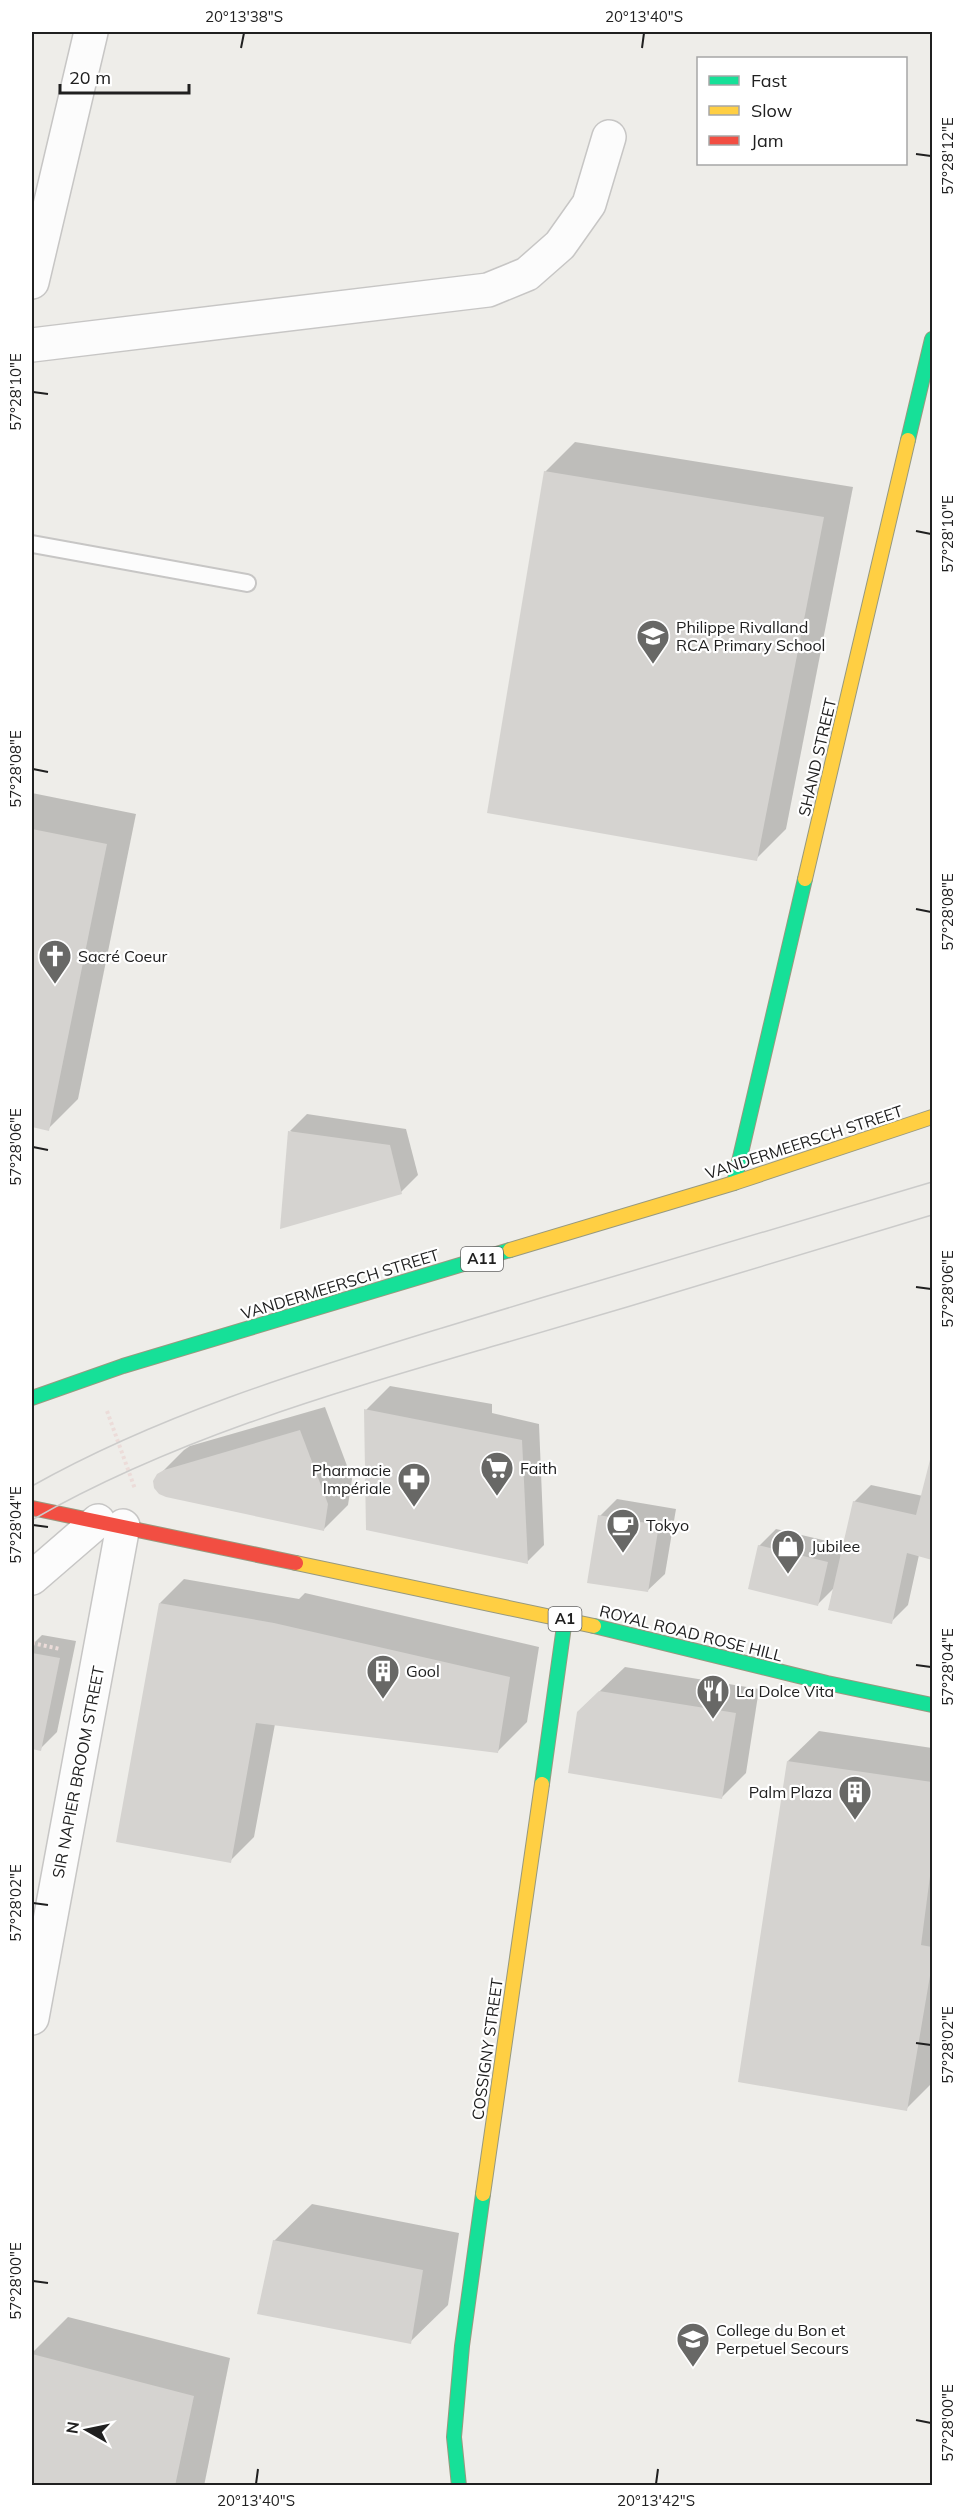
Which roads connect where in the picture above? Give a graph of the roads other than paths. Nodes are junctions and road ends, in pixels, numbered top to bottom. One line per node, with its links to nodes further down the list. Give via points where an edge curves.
1 (91, 32): 3 (street)
2 (609, 137): 5 (street, via 589,204 560,245 527,274 488,290)
3 (32, 282)
4 (933, 339): 9 (main road, SHAND STREET)
5 (32, 345)
6 (32, 544): 7 (lane)
7 (247, 583)
8 (933, 1117): 9 (main road, VANDERMEERSCH STREET / A11)
9 (734, 1183): 10 (main road, VANDERMEERSCH STREET / A11, via 123,1366)
10 (32, 1398)
11 (32, 1509): 12 (main road, A1)
12 (111, 1524): 13 (street); 14 (main road, ROYAL ROAD ROSE HILL / A1); 16 (street, SIR NAPIER BROOM STREET)
13 (32, 1578)
14 (565, 1618): 15 (main road, ROYAL ROAD ROSE HILL / A1); 17 (main road, COSSIGNY STREET, via 462,2346 454,2437)
15 (933, 1706)
16 (32, 2018)
17 (459, 2486)

